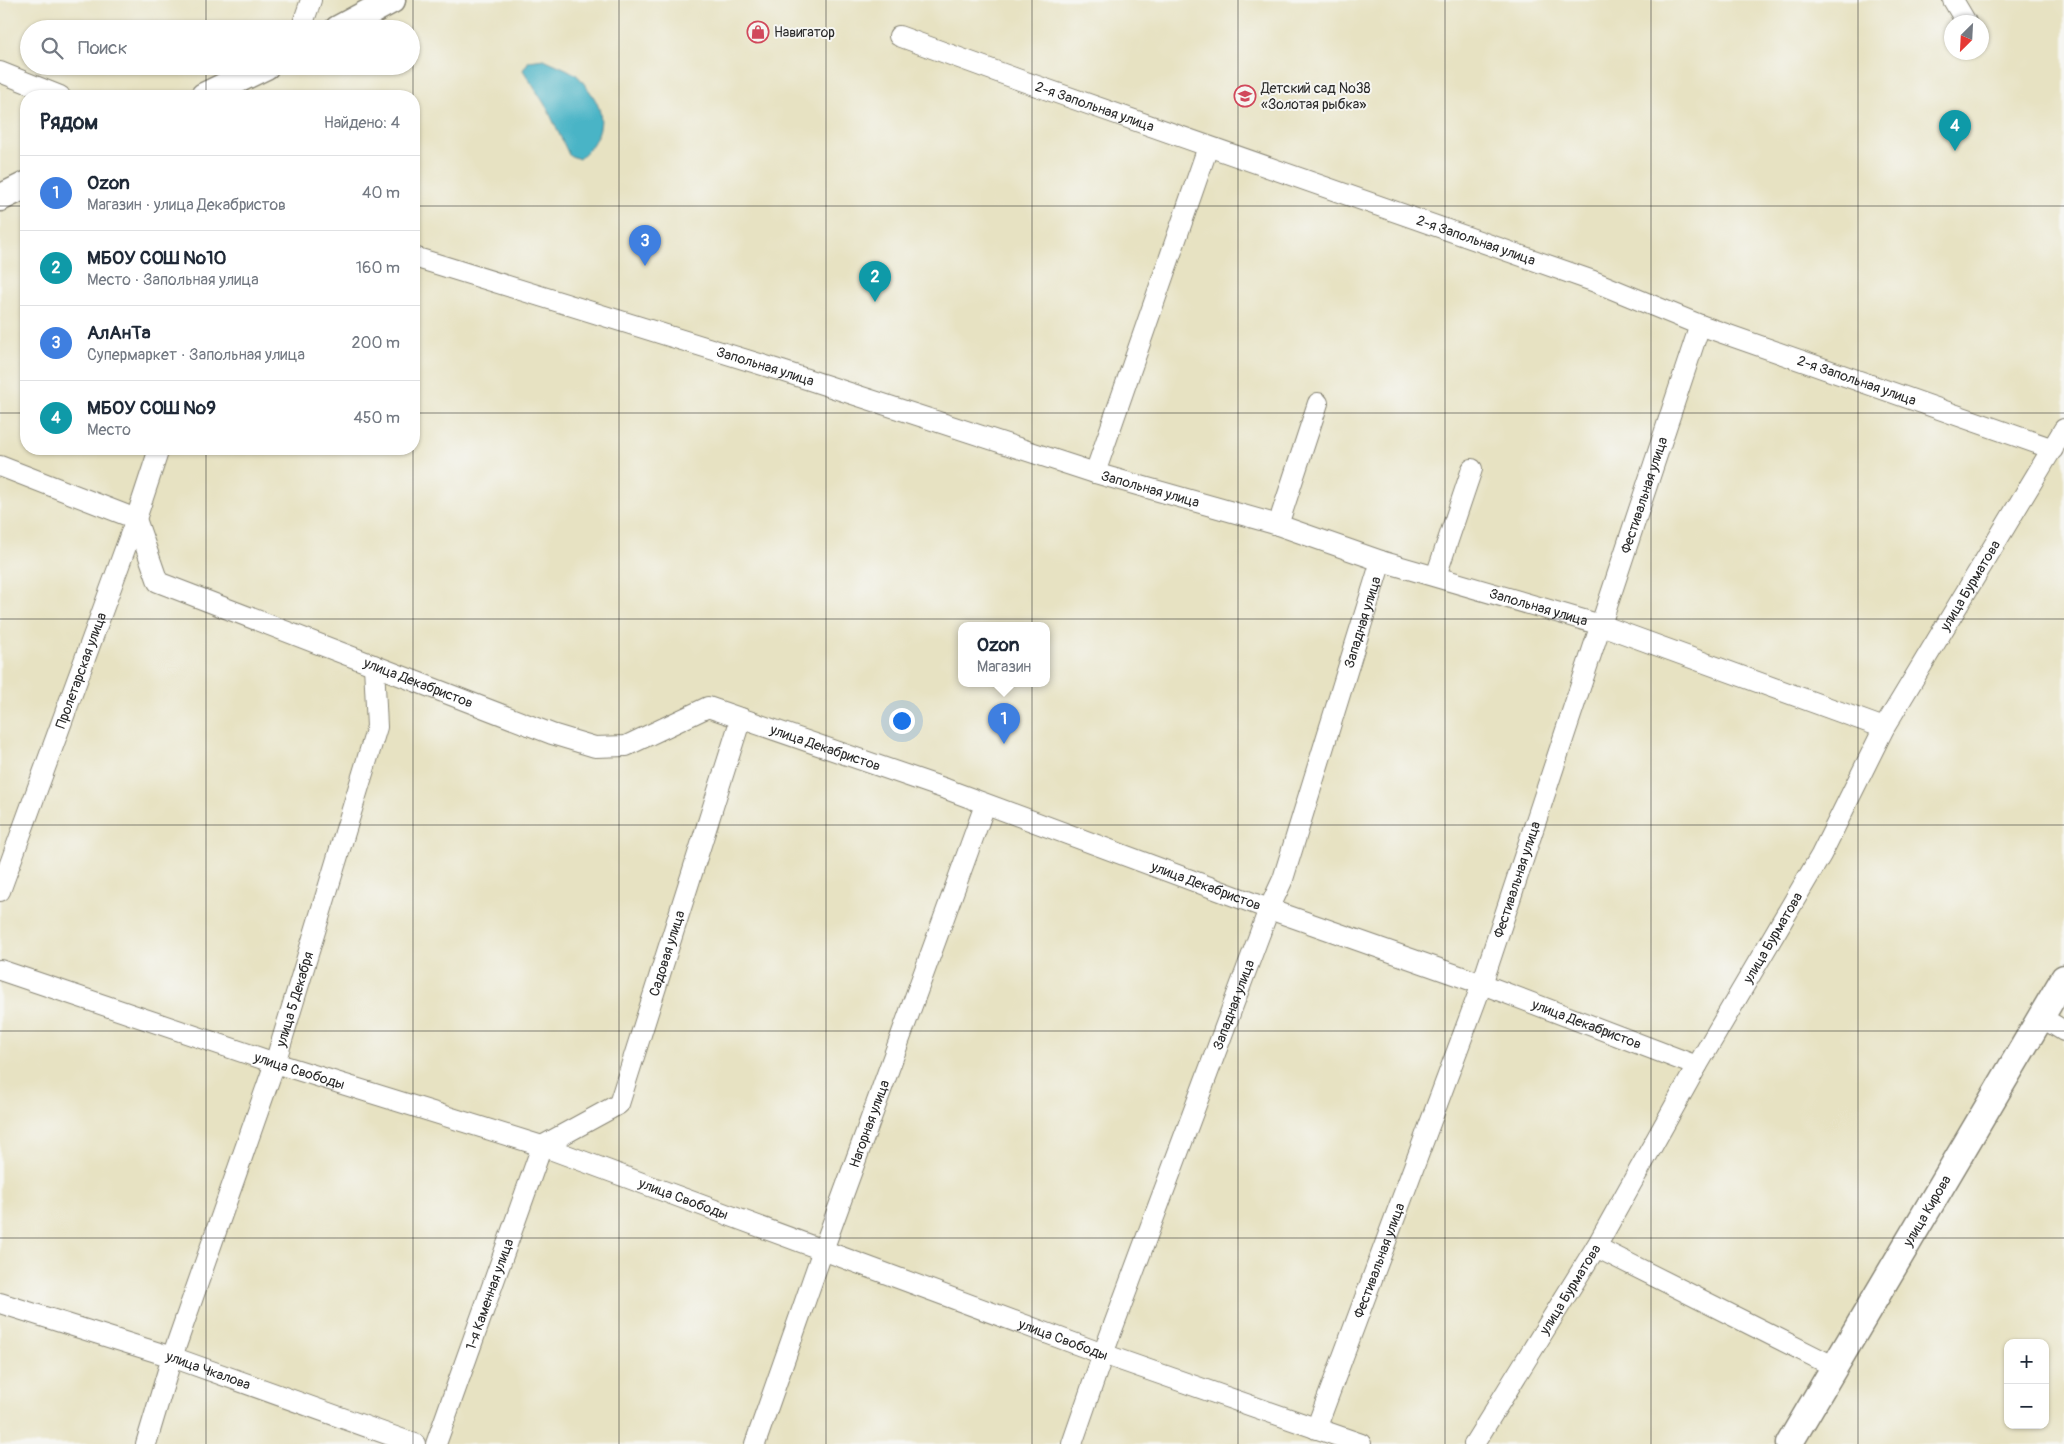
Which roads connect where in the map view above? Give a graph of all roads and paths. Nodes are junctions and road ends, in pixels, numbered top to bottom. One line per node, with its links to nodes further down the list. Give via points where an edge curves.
1 (311, 0): 5 (street)
2 (392, 0): 6 (main road)
3 (1953, 0): 4 (street)
4 (1962, 15)
5 (304, 20)
6 (355, 20)
7 (899, 36): 12 (street, 2-я Запольная улица)
8 (0, 72): 10 (street)
9 (247, 75): 11 (main road)
10 (45, 90)
11 (216, 90)
12 (1208, 146): 16 (street, 2-я Запольная улица, via 1593,282); 23 (street)
13 (20, 188): 14 (main road)
14 (0, 198)
15 (420, 259): 23 (street, Запольная улица, via 782,370)
16 (1700, 324): 19 (street, 2-я Запольная улица); 28 (street, Фестивальная улица)
17 (1318, 402): 25 (street)
18 (2064, 429): 19 (street, улица Бурматова)
19 (2053, 449): 31 (street, улица Бурматова)
20 (156, 455): 24 (street, Пролетарская улица)
21 (0, 466): 24 (street)
22 (1472, 469): 27 (street)
23 (1095, 473): 25 (street, Запольная улица)
24 (136, 519): 29 (street, улица Декабристов, via 158,582); 33 (street, Пролетарская улица)
25 (1278, 525): 26 (street, Запольная улица)
26 (1381, 561): 27 (street, Запольная улица); 34 (street, Западная улица, via 1283,879)
27 (1436, 576): 28 (street, Запольная улица)
28 (1601, 625): 31 (street, Запольная улица); 37 (street, Фестивальная улица)
29 (374, 665): 30 (street, улица Декабристов, via 552,734 595,747 626,746 708,707); 40 (street, улица 5 Декабря, via 378,728)
30 (741, 718): 32 (street, улица Декабристов); 42 (street, Садовая улица, via 619,1104)
31 (1884, 728): 41 (street, улица Бурматова, via 1821,855)
32 (985, 805): 34 (street, улица Декабристов); 44 (street, Нагорная улица)
33 (0, 891)
34 (1269, 909): 37 (street, улица Декабристов); 46 (street, Западная улица)
35 (0, 970): 40 (street, улица Свободы)
36 (2064, 978): 38 (main road, улица Кирова)
37 (1482, 984): 41 (street, улица Декабристов); 49 (street, Фестивальная улица)
38 (2041, 1017): 39 (street); 48 (main road, улица Кирова)
39 (2064, 1031)
40 (276, 1063): 42 (street, улица Свободы); 47 (street, улица 5 Декабря)
41 (1696, 1066): 43 (street, улица Бурматова)
42 (542, 1146): 44 (street, улица Свободы); 52 (street, 1-я Каменная улица)
43 (1596, 1247): 48 (street); 56 (street, улица Бурматова)
44 (823, 1250): 46 (street, улица Свободы); 53 (street, Нагорная улица)
45 (0, 1303): 47 (street, улица Чкалова)
46 (1103, 1354): 49 (street, улица Свободы); 54 (street, Западная улица)
47 (172, 1357): 50 (street, улица 5 Декабря); 51 (street, улица Чкалова)
48 (1834, 1367): 57 (main road, улица Кирова)
49 (1316, 1430): 55 (street, улица Свободы)
50 (146, 1444)
51 (414, 1444)
52 (436, 1444)
53 (755, 1444)
54 (1072, 1444)
55 (1361, 1444)
56 (1474, 1444)
57 (1789, 1444)

